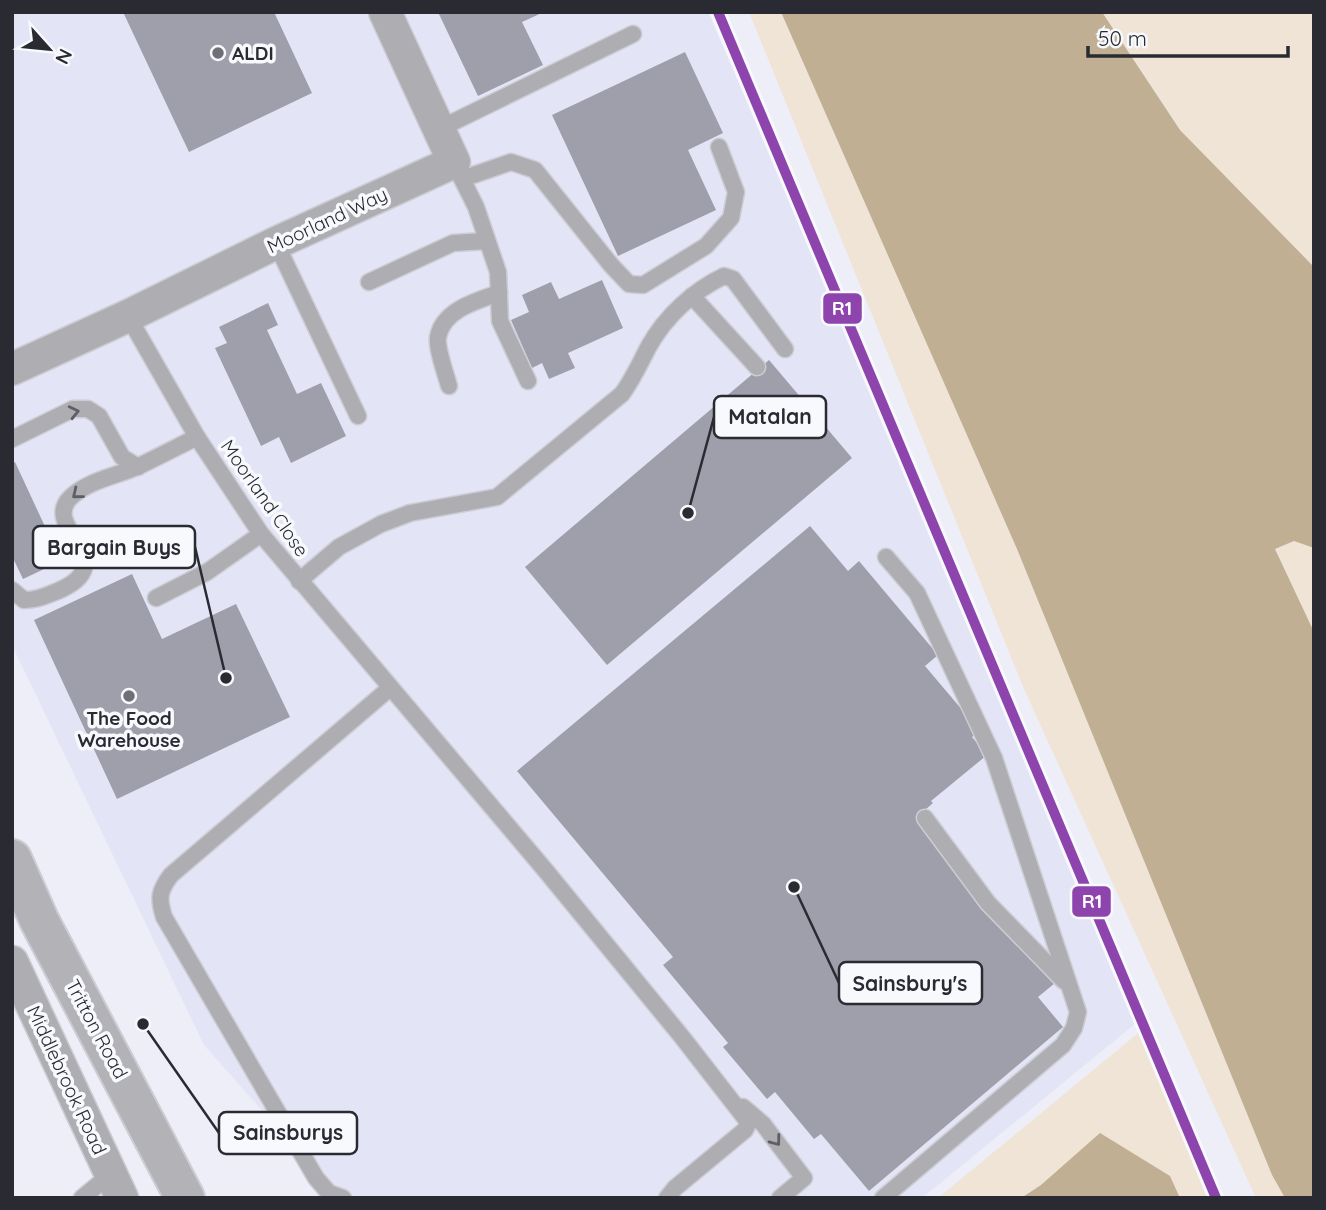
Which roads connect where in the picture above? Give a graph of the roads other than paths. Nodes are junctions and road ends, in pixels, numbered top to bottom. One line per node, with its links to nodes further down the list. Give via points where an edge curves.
1 (385, 12): 3 (street)
2 (633, 34): 3 (lane)
3 (439, 129): 5 (street)
4 (719, 147): 5 (lane, via 736,192 731,218 706,246 643,285 629,284 611,265 535,170 511,162)
5 (458, 171): 6 (lane); 7 (street, Moorland Way)
6 (487, 241): 8 (lane, via 453,243); 9 (lane, via 498,271)
7 (276, 243): 11 (street, Moorland Way); 19 (lane)
8 (369, 282)
9 (499, 293): 17 (lane, via 500,321); 18 (lane, via 467,304 444,322 437,339)
10 (692, 296): 13 (lane, via 724,276 733,279); 15 (lane); 25 (lane, via 667,318 621,394 497,497 401,515 340,547)
11 (128, 316): 14 (street, Moorland Way); 20 (lane, Moorland Close)
12 (12, 348): 14 (street, Moorland Way)
13 (785, 349)
14 (51, 350): 16 (street, Moorland Way)
15 (757, 367)
16 (12, 369)
17 (528, 381)
18 (449, 386)
19 (358, 416)
20 (197, 437): 22 (lane); 23 (lane, Moorland Close)
21 (12, 439): 22 (lane, one-way to 22, via 74,409 88,409 99,416 122,457)
22 (138, 467): 26 (lane, one-way to 26, via 90,484 69,498 64,510 67,526 85,559 77,582 36,600 24,600)
23 (261, 534): 25 (lane, Moorland Close); 27 (lane, via 206,572)
24 (886, 556): 32 (lane, via 917,593 994,758)
25 (299, 581): 28 (lane, Moorland Close)
26 (12, 590)
27 (156, 598)
28 (390, 688): 33 (lane, Moorland Close); 37 (lane, via 171,875 158,900 316,1178 329,1193)
29 (925, 818): 32 (lane, via 988,903)
30 (12, 859): 36 (main road, Tritton Road, via 39,920)
31 (12, 962): 34 (street, Middlebrook Road)
32 (1068, 985): 40 (lane, via 1078,1012 1063,1045)
33 (727, 1095): 38 (lane, via 745,1118 745,1130); 39 (lane, one-way to 39, via 763,1124 804,1178)
34 (116, 1186): 35 (lane)
35 (82, 1198)
36 (185, 1198)
37 (343, 1198)
38 (667, 1198)
39 (780, 1198)
40 (883, 1198)

